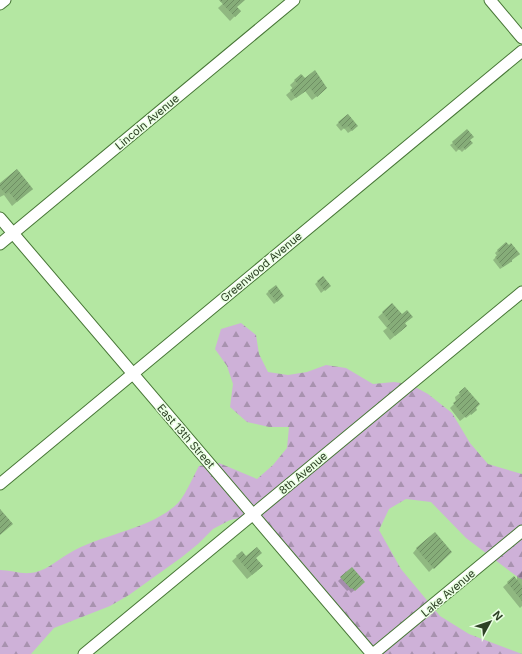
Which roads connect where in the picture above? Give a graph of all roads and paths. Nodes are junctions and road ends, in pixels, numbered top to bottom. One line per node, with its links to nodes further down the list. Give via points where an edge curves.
1 (5, 0): 4 (street)
2 (294, 0): 8 (street, Lincoln Avenue)
3 (490, 0): 5 (street)
4 (0, 4)
5 (522, 38)
6 (522, 51): 11 (street, Greenwood Avenue)
7 (0, 218): 8 (street, East 13th Street)
8 (13, 233): 9 (street, Lincoln Avenue); 11 (street, East 13th Street)
9 (0, 244)
10 (522, 292): 13 (street, 8th Avenue)
11 (133, 374): 12 (street, Greenwood Avenue); 13 (street, East 13th Street)
12 (0, 484)
13 (253, 514): 15 (street, 8th Avenue); 16 (street, East 13th Street)
14 (522, 531): 16 (street, Lake Avenue)
15 (84, 654)
16 (373, 654)

